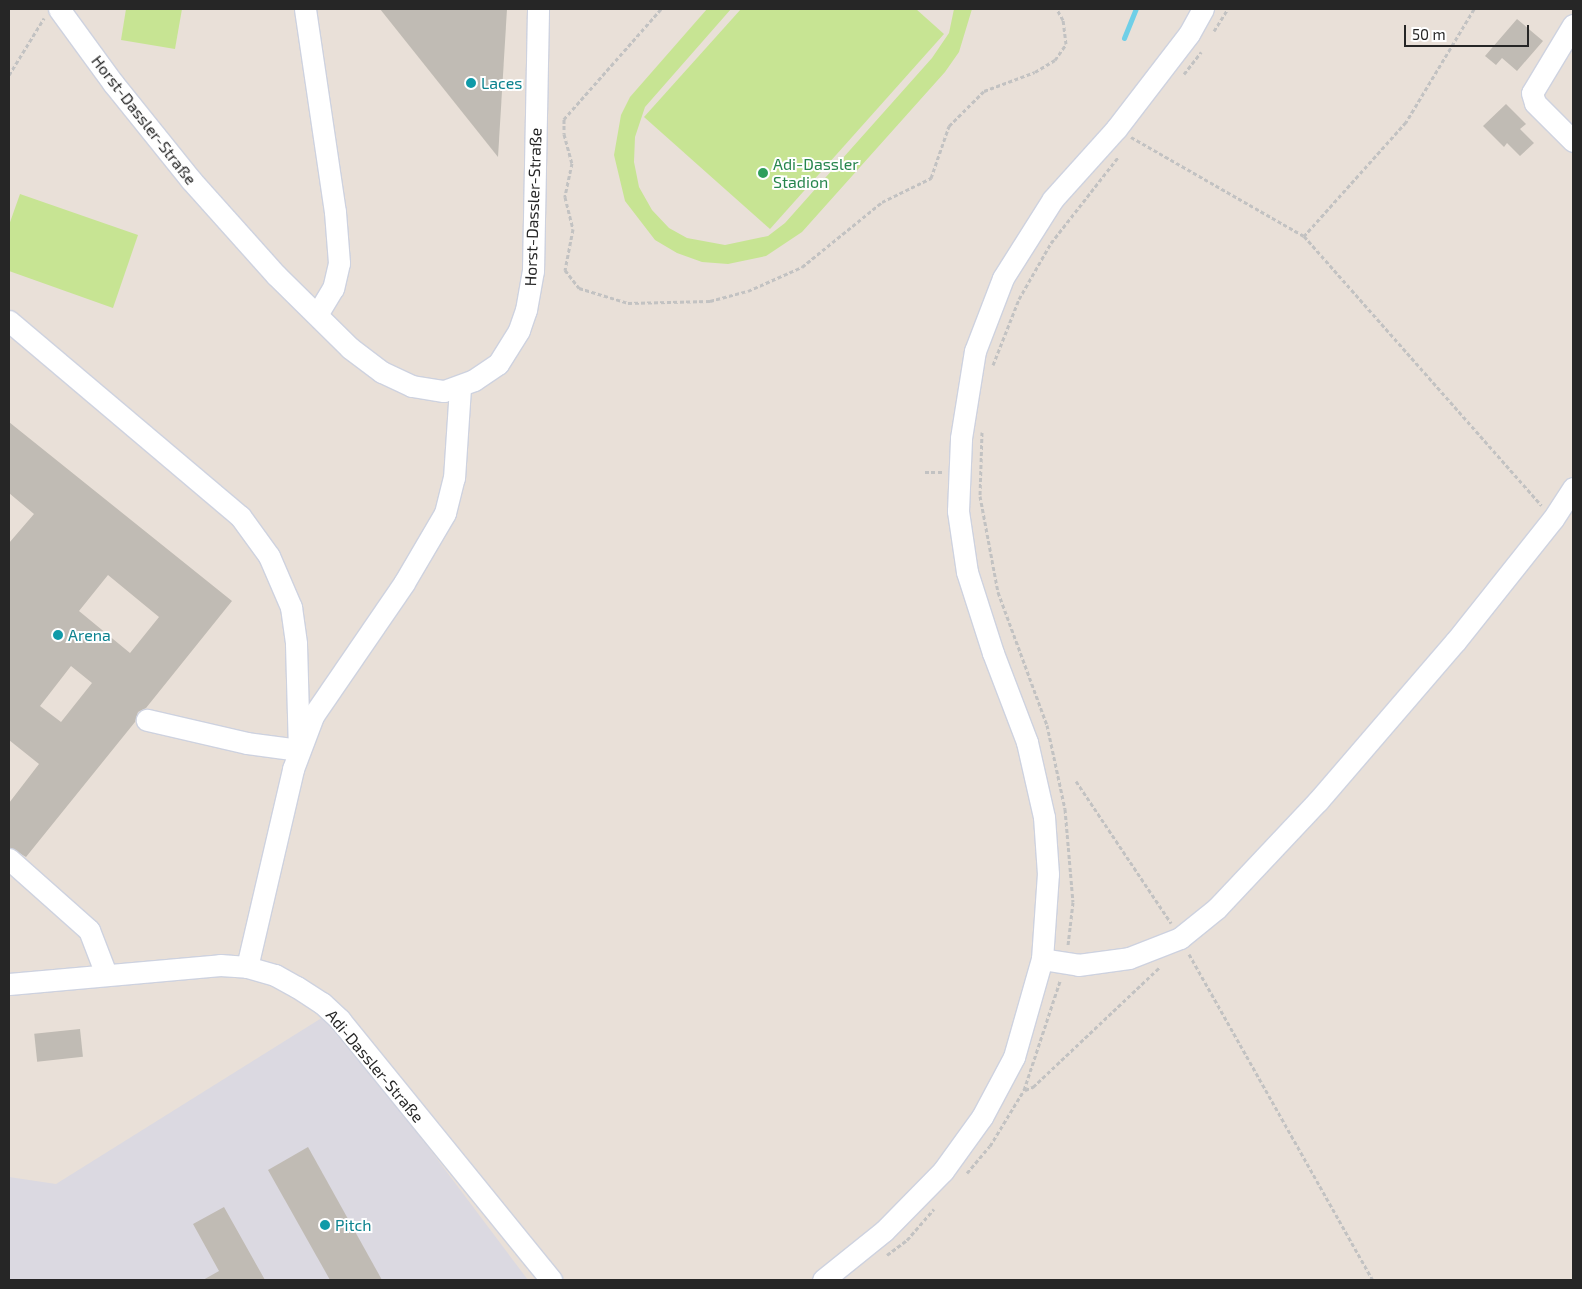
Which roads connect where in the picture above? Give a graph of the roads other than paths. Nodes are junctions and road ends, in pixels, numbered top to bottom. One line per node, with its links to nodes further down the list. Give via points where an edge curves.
1 (59, 9): 7 (street, Horst-Dassler-Straße, via 191,180)
2 (305, 9): 7 (street, via 335,212 339,263 333,288)
3 (538, 9): 9 (street, Horst-Dassler-Straße, via 530,294 519,330 498,364)
4 (1203, 9): 14 (street, via 1125,137 1053,199 1003,278 975,351 961,438 958,511 968,572 992,653 1027,742 1044,817 1048,874)
5 (1573, 25): 6 (street, via 1532,93 1535,103)
6 (1573, 141)
7 (317, 315): 9 (street, Horst-Dassler-Straße, via 350,348 397,381 428,391)
8 (9, 321): 12 (street, via 240,516 257,537 291,607 296,644)
9 (460, 387): 12 (street, via 454,478 445,513 404,583 313,716)
10 (1573, 488): 14 (street, via 1553,519 1455,642 1318,801 1217,908 1180,938 1129,958 1065,963)
11 (147, 720): 12 (street, via 247,743)
12 (299, 750): 15 (street)
13 (9, 859): 16 (street, via 89,930)
14 (1042, 959): 19 (street, via 1014,1058 982,1117 943,1171 884,1231)
15 (247, 967): 16 (street, Adi-Dassler-Straße, via 200,966); 18 (street, Adi-Dassler-Straße, via 275,975 297,987 322,1003 340,1020)
16 (106, 974): 17 (street, Adi-Dassler-Straße)
17 (9, 984)
18 (551, 1280)
19 (823, 1280)

